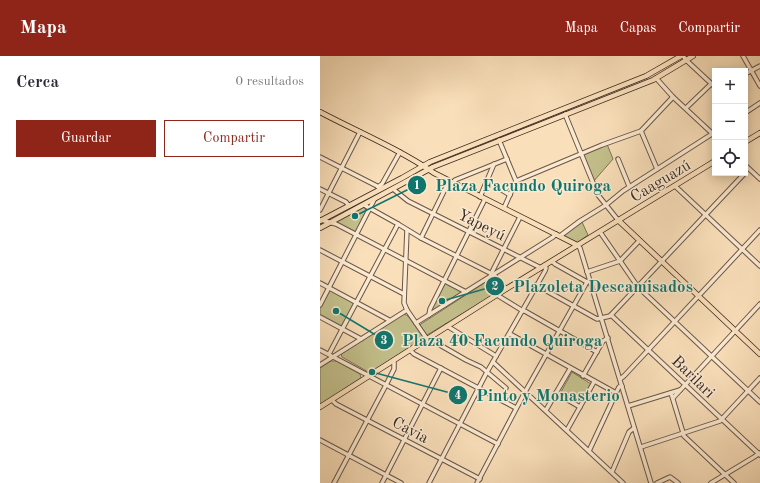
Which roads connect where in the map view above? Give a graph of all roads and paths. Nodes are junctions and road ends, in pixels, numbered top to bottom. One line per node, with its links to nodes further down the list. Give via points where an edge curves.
1 (693, 56): 3 (main road)
2 (743, 56): 5 (street)
3 (683, 57): 7 (main road); 8 (street); 30 (main road, via 646,76 477,142)
4 (760, 66): 5 (street)
5 (752, 70): 6 (street); 9 (street)
6 (748, 72)
7 (656, 78): 10 (street); 15 (main road)
8 (711, 84): 12 (street)
9 (760, 86)
10 (673, 97): 12 (street); 16 (street)
11 (760, 103): 13 (street)
12 (686, 108): 18 (street)
13 (748, 111)
14 (320, 114): 17 (main road)
15 (565, 114): 21 (main road); 24 (street)
16 (641, 131): 24 (street); 34 (street)
17 (360, 132): 23 (main road); 31 (street)
18 (712, 132)
19 (760, 133): 22 (main road)
20 (712, 135): 34 (street)
21 (499, 140): 26 (street); 33 (main road)
22 (748, 140)
23 (400, 152): 30 (main road); 41 (street)
24 (580, 153): 37 (street); 50 (street, via 592,183)
25 (320, 157): 31 (street)
26 (507, 159): 29 (street); 37 (street)
27 (618, 159): 39 (street)
28 (712, 163): 40 (main road, Caaguazú)
29 (494, 164): 38 (street); 47 (street)
30 (423, 166): 33 (main road); 41 (main road)
31 (342, 168): 41 (street); 45 (street)
32 (749, 168): 36 (street)
33 (428, 169): 38 (main road); 43 (main road)
34 (657, 169): 39 (street)
35 (742, 176): 56 (street)
36 (760, 178)
37 (516, 181): 46 (street)
38 (451, 182): 47 (main road); 55 (street)
39 (629, 186): 50 (street)
40 (675, 186): 56 (street); 58 (main road, Caaguazú)
41 (381, 187): 51 (main road)
42 (320, 189): 45 (street)
43 (393, 189): 48 (main road); 55 (street, Yapeyú, via 408,201)
44 (500, 189): 46 (street)
45 (329, 193): 51 (street); 54 (street)
46 (510, 194): 53 (street)
47 (482, 198): 53 (main road); 65 (street)
48 (374, 200): 49 (main road); 52 (street)
49 (364, 205): 52 (street); 60 (main road)
50 (606, 205): 58 (street); 68 (street)
51 (349, 206): 59 (main road)
52 (370, 208): 61 (street); 67 (street)
53 (504, 208): 57 (main road)
54 (320, 210)
55 (433, 213): 65 (street, Yapeyú); 69 (street)
56 (706, 215): 75 (street); 82 (street)
57 (520, 217): 68 (main road); 72 (street)
58 (618, 220): 66 (main road, Caaguazú); 70 (main road)
59 (321, 221): 60 (street)
60 (331, 222): 62 (main road); 67 (street)
61 (398, 224): 63 (street); 74 (street)
62 (320, 228)
63 (407, 230): 69 (street); 78 (street)
64 (760, 230): 75 (street)
65 (469, 231): 72 (street, Yapeyú); 76 (street)
66 (600, 232): 71 (main road, Caaguazú); 81 (street)
67 (356, 234): 74 (street); 79 (street)
68 (558, 235): 71 (main road); 77 (street)
69 (421, 238): 76 (street)
70 (639, 241): 81 (street); 82 (main road)
71 (578, 245): 80 (main road, Caaguazú); 86 (street)
72 (504, 249): 77 (street, Yapeyú); 87 (street)
73 (320, 250): 79 (street)
74 (385, 250): 78 (street); 88 (street)
75 (742, 250): 84 (street); 99 (street)
76 (456, 256): 87 (street); 89 (street)
77 (521, 258): 85 (street, Yapeyú); 87 (street)
78 (405, 260): 89 (street); 97 (street)
79 (343, 261): 88 (street); 93 (street)
80 (552, 261): 83 (main road, Caaguazú); 90 (street)
81 (620, 261): 86 (street); 94 (street)
82 (662, 262): 94 (street); 99 (main road)
83 (545, 265): 85 (main road, Caaguazú); 92 (street, via 546,268)
84 (760, 266)
85 (541, 268): 95 (main road, Caaguazú)
86 (588, 272): 90 (street)
87 (492, 274): 95 (street); 96 (street)
88 (371, 276): 97 (street); 100 (street)
89 (444, 280): 96 (street); 106 (street)
90 (589, 282): 103 (street); 109 (street)
91 (320, 283): 93 (street)
92 (536, 285): 103 (street); 105 (street)
93 (329, 287): 100 (street); 102 (street)
94 (638, 287): 107 (street); 111 (street)
95 (506, 289): 98 (main road, Caaguazú)
96 (466, 292): 106 (street)
97 (404, 294): 104 (street)
98 (497, 295): 105 (street); 113 (main road, Caaguazú)
99 (698, 296): 111 (street); 116 (main road)
100 (357, 302): 110 (street); 114 (street)
101 (760, 304): 116 (street)
102 (320, 305)
103 (574, 306): 109 (street, via 597,319); 115 (street)
104 (406, 310): 110 (street); 112 (street)
105 (523, 310): 115 (street); 117 (street)
106 (429, 315): 112 (street)
107 (611, 315): 109 (street); 123 (street, Barilari)
108 (320, 317): 114 (street)
109 (602, 319): 119 (street)
110 (389, 320): 120 (street)
111 (674, 322): 123 (street); 129 (street)
112 (416, 323): 118 (street)
113 (447, 326): 118 (main road, Caaguazú); 128 (street)
114 (343, 329): 120 (street); 125 (street)
115 (560, 331): 124 (street); 127 (street)
116 (735, 331): 126 (main road); 129 (street)
117 (510, 334): 127 (street); 128 (street)
118 (428, 338): 122 (main road, Caaguazú); 136 (street)
119 (608, 338): 124 (street, via 604,339); 140 (street)
120 (361, 339): 130 (street)
121 (320, 350): 125 (street)
122 (410, 350): 131 (main road, Caaguazú); 134 (street)
123 (648, 350): 140 (street); 142 (street, Barilari)
124 (597, 352): 138 (street)
125 (329, 354): 130 (street)
126 (760, 354)
127 (546, 355): 135 (street); 149 (street)
128 (496, 356): 132 (street)
129 (712, 356): 142 (street); 148 (street)
130 (333, 357): 133 (street); 137 (street)
131 (394, 361): 137 (main road, Caaguazú); 143 (street, via 394,369)
132 (493, 362): 136 (street); 149 (street)
133 (320, 365)
134 (442, 368): 145 (street); 156 (street)
135 (570, 369): 138 (street); 150 (street)
136 (487, 372): 145 (street); 146 (street)
137 (370, 376): 143 (street); 154 (main road, Caaguazú)
138 (583, 376): 141 (street)
139 (760, 378): 148 (street)
140 (620, 379): 144 (street)
141 (594, 382): 151 (street); 159 (street)
142 (685, 384): 147 (street); 163 (street, Barilari)
143 (386, 385): 156 (street); 162 (street)
144 (622, 386): 151 (street); 157 (street)
145 (479, 388): 160 (street); 164 (street)
146 (506, 388)
147 (680, 389): 152 (street); 153 (street)
148 (748, 391): 155 (street); 163 (street)
149 (525, 392): 160 (street); 161 (street)
150 (556, 393): 159 (street); 161 (street)
151 (616, 393): 172 (street)
152 (671, 393): 153 (street); 157 (street)
153 (673, 398): 167 (street)
154 (332, 400): 158 (main road, Caaguazú); 162 (street, Cavia)
155 (760, 402)
156 (423, 404): 164 (street); 169 (street)
157 (628, 406): 165 (street)
158 (320, 407)
159 (580, 407): 166 (street)
160 (516, 408): 170 (street)
161 (546, 410): 166 (street)
162 (367, 420): 169 (street, Cavia); 174 (street)
163 (722, 420): 167 (street); 173 (street, Barilari)
164 (461, 424): 170 (street); 175 (street)
165 (634, 428): 171 (street); 176 (street, via 629,432)
166 (567, 430): 172 (street)
167 (683, 434): 171 (street); 177 (street)
168 (320, 440): 174 (street)
169 (404, 440): 175 (street, Cavia); 178 (street)
170 (498, 444): 179 (street)
171 (641, 447): 185 (street)
172 (589, 451): 176 (street)
173 (760, 454): 177 (street)
174 (349, 455): 178 (street); 180 (street)
175 (442, 460): 179 (street, Cavia); 183 (street)
176 (612, 472): 184 (street)
177 (725, 474): 188 (street); 189 (street)
178 (386, 475): 181 (street); 182 (street)
179 (478, 481)
180 (334, 483)
181 (382, 483)
182 (401, 483)
183 (430, 483)
184 (622, 483)
185 (651, 483)
186 (657, 483): 187 (street, via 670,477)
187 (678, 483)
188 (712, 483)
189 (734, 483)

